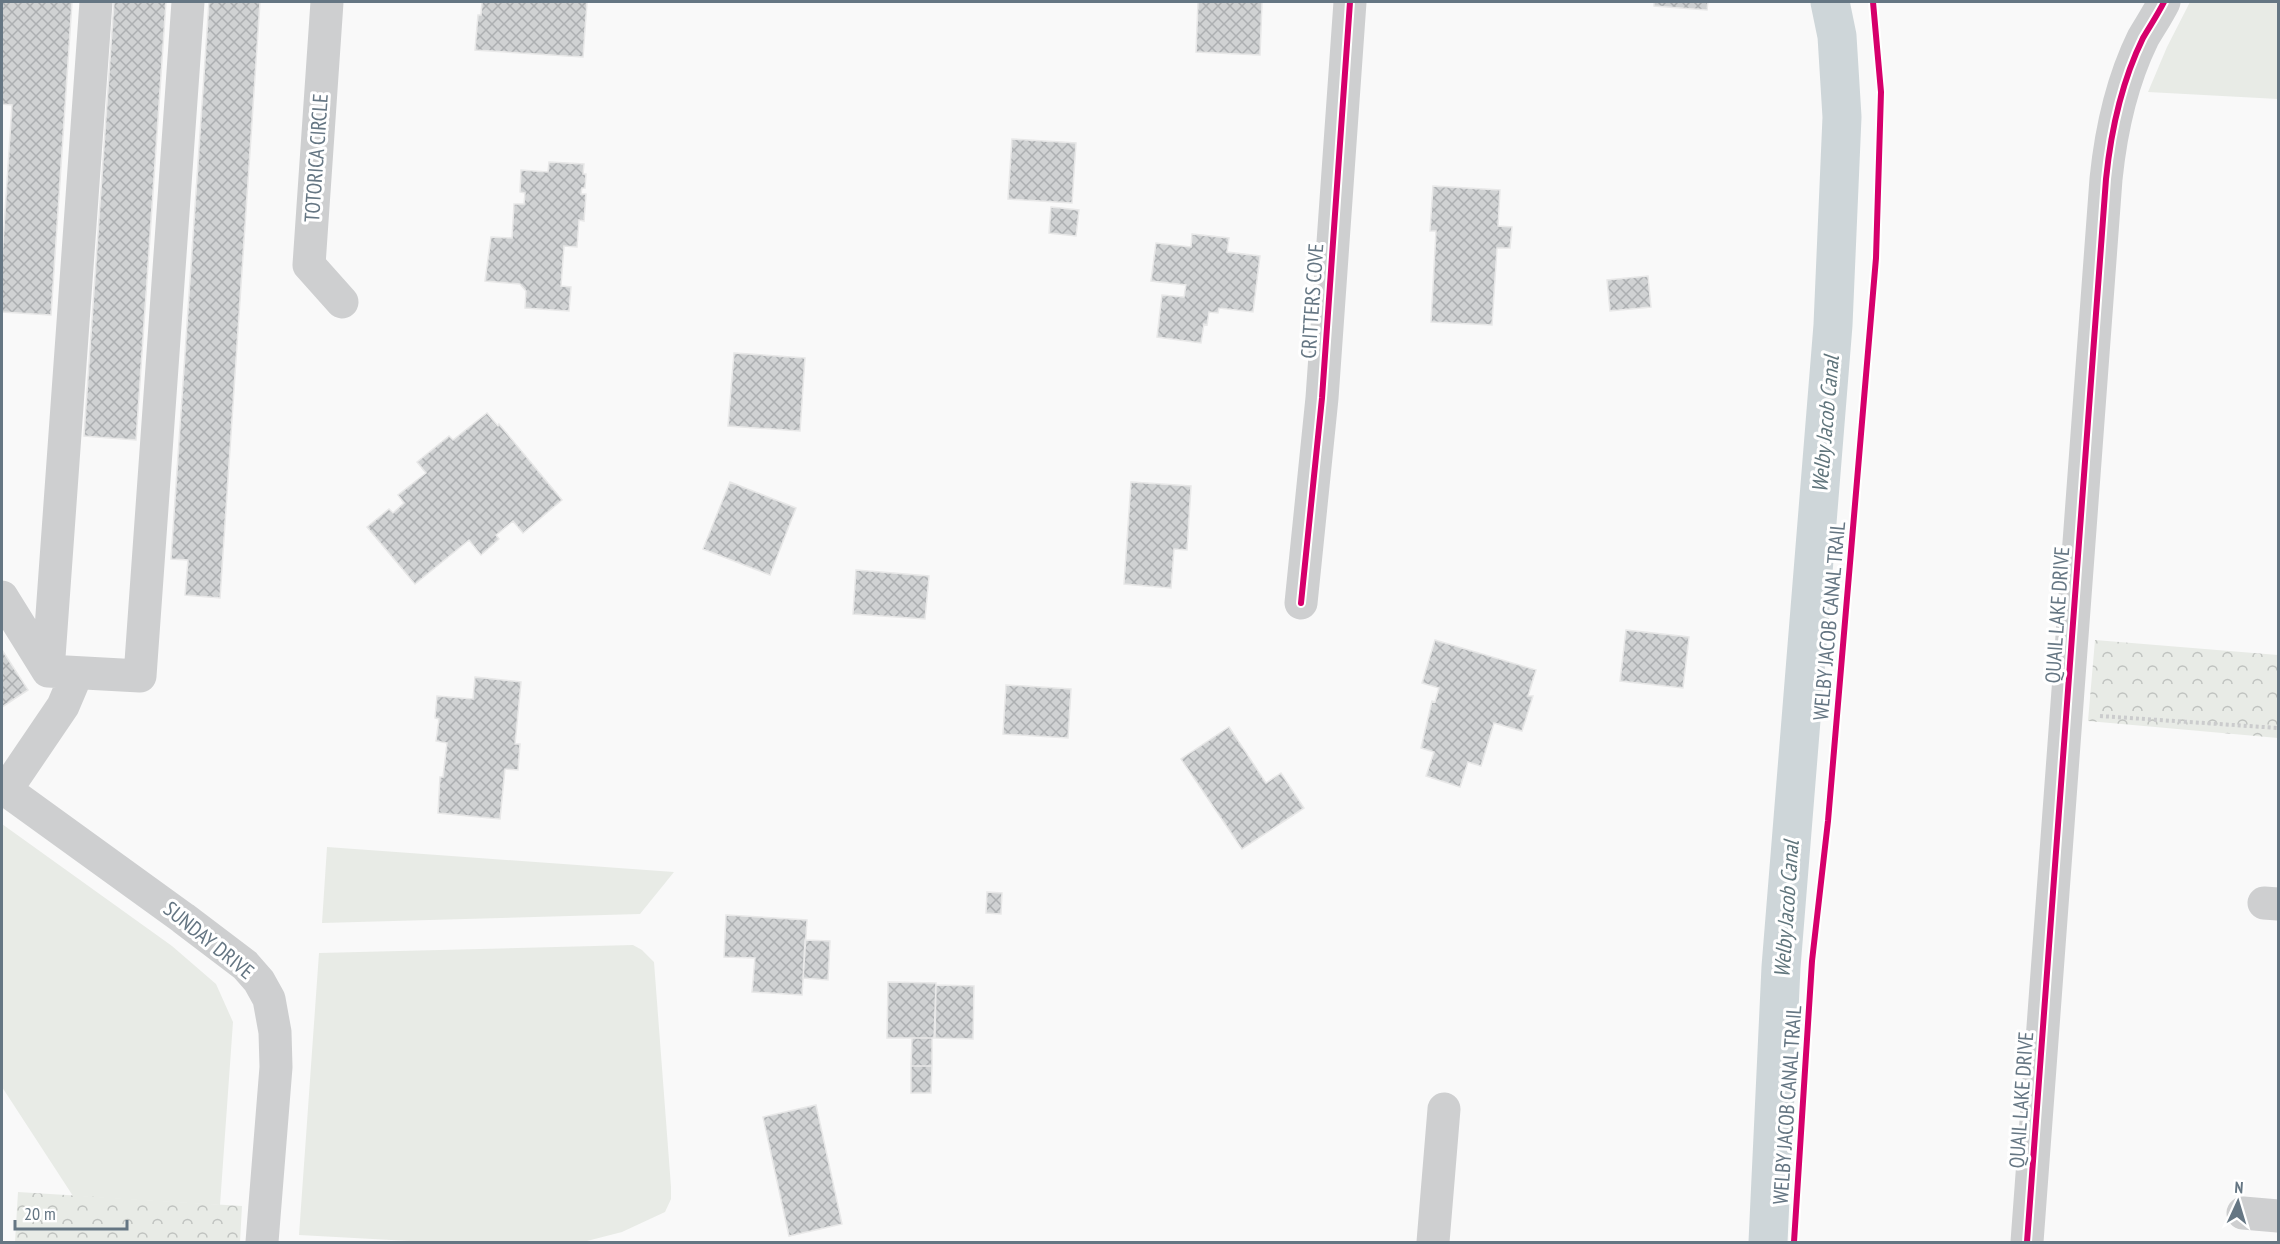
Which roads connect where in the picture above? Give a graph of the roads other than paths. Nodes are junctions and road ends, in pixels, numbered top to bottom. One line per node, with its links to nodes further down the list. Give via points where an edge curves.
1 (96, 2): 9 (street)
2 (188, 2): 9 (street, via 140,676)
3 (327, 2): 6 (street, TOTORICA CIRCLE, via 309,265)
4 (1350, 2): 8 (street, CRITTERS COVE, via 1322,398)
5 (2164, 2): 16 (street, QUAIL LAKE DRIVE, via 2127,75 2110,144)
6 (342, 302)
7 (2, 597): 9 (street)
8 (1301, 603)
9 (63, 672): 10 (street, via 63,706)
10 (4, 789): 14 (street, SUNDAY DRIVE, via 183,918 245,965 259,981 269,999 276,1067)
11 (1444, 1108): 15 (street)
12 (2243, 1213): 13 (street)
13 (2278, 1216)
14 (262, 1242)
15 (1433, 1242)
16 (2027, 1242)

